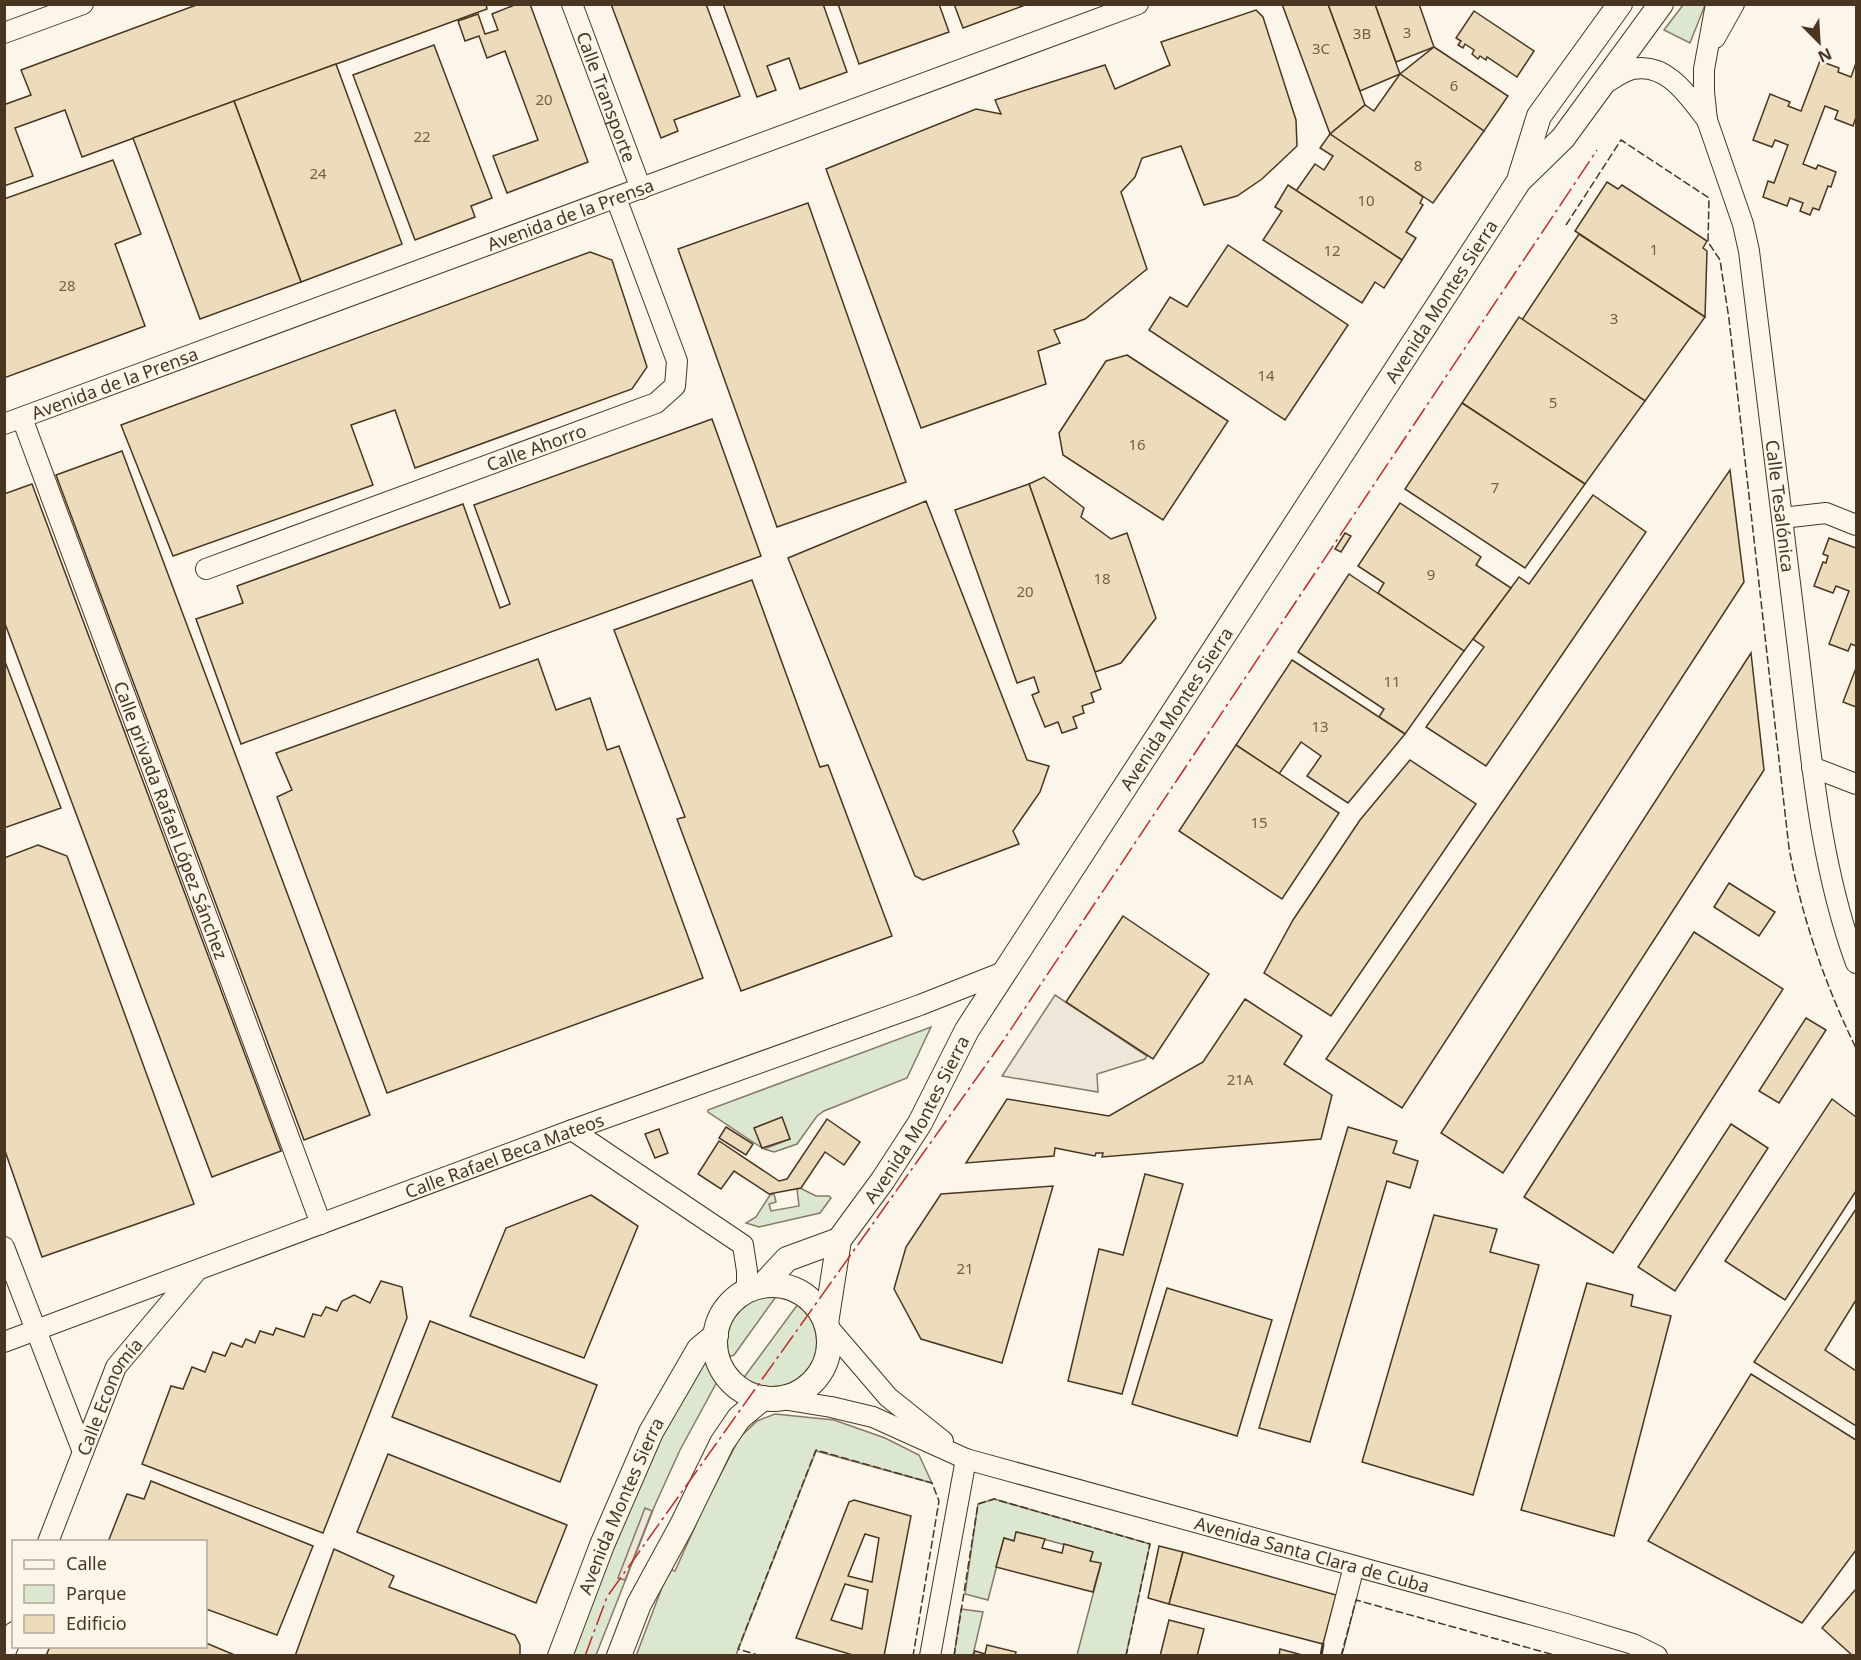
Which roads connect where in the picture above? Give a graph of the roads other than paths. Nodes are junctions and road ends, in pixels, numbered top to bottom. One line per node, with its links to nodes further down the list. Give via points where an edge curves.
1 (83, 4): 8 (street)
2 (572, 4): 13 (street, Calle Transporte)
3 (1138, 4): 13 (street, Avenida de la Prensa)
4 (1620, 4): 12 (main road, Avenida Montes Sierra, via 1539,116)
5 (1662, 4): 10 (main road, Avenida Montes Sierra)
6 (1716, 4): 9 (street, Calle Tesalónica)
7 (1734, 4): 9 (street)
8 (4, 33)
9 (1708, 51): 11 (street, Calle Tesalónica, via 1704,69)
10 (1601, 86): 11 (street, via 1631,69 1664,74 1682,88); 12 (main road, Avenida Montes Sierra, via 1563,138)
11 (1707, 120): 16 (street, Calle Tesalónica, via 1749,251)
12 (1519, 181): 22 (main road, Avenida Montes Sierra)
13 (641, 189): 14 (street, Avenida de la Prensa)
14 (616, 198): 15 (street, Avenida de la Prensa); 18 (street, Calle Ahorro, via 677,361 675,386 656,403)
15 (13, 421): 24 (street, Calle privada Rafael López Sánchez)
16 (1782, 518): 17 (street, via 1826,513); 19 (street, Calle Tesalónica)
17 (1857, 525)
18 (206, 568)
19 (1812, 767): 20 (street); 21 (street, Calle Tesalónica, via 1827,866)
20 (1857, 784)
21 (1857, 963)
22 (1006, 971): 23 (street, Calle Rafael Beca Mateos); 25 (main road, Avenida Montes Sierra, via 967,1030 920,1123)
23 (572, 1130): 24 (street, Calle Rafael Beca Mateos); 28 (street, via 743,1245)
24 (321, 1224): 27 (street, Calle Rafael Beca Mateos)
25 (839, 1240): 28 (main road, via 787,1259); 29 (main road, Avenida Montes Sierra)
26 (4, 1247): 30 (street)
27 (197, 1271): 30 (street, Calle Rafael Beca Mateos); 34 (street, Calle Economía, via 116,1366)
28 (754, 1288): 29 (main road, via 773,1285 796,1290 819,1309); 31 (main road, via 728,1306)
29 (827, 1325): 33 (main road, via 827,1356 814,1380 790,1396); 35 (street, Avenida Santa Clara de Cuba, via 888,1397)
30 (35, 1331): 32 (street, Calle Rafael Beca Mateos); 34 (street)
31 (716, 1335): 33 (main road, via 716,1351 730,1380 740,1388); 40 (main road, Avenida Montes Sierra, via 699,1349 651,1431)
32 (4, 1342)
33 (769, 1398): 35 (street, Avenida Santa Clara de Cuba, via 873,1417); 41 (main road, via 738,1418 722,1443 639,1604)
34 (83, 1452): 36 (street, Calle Economía)
35 (966, 1460): 37 (street, Avenida Santa Clara de Cuba); 42 (street)
36 (49, 1540)
37 (1354, 1566): 43 (street); 44 (street, Avenida Santa Clara de Cuba, via 1566,1624 1632,1644)
38 (12, 1637): 39 (street)
39 (4, 1655)
40 (560, 1656)
41 (619, 1656)
42 (930, 1656)
43 (1331, 1656)
44 (1657, 1656)

